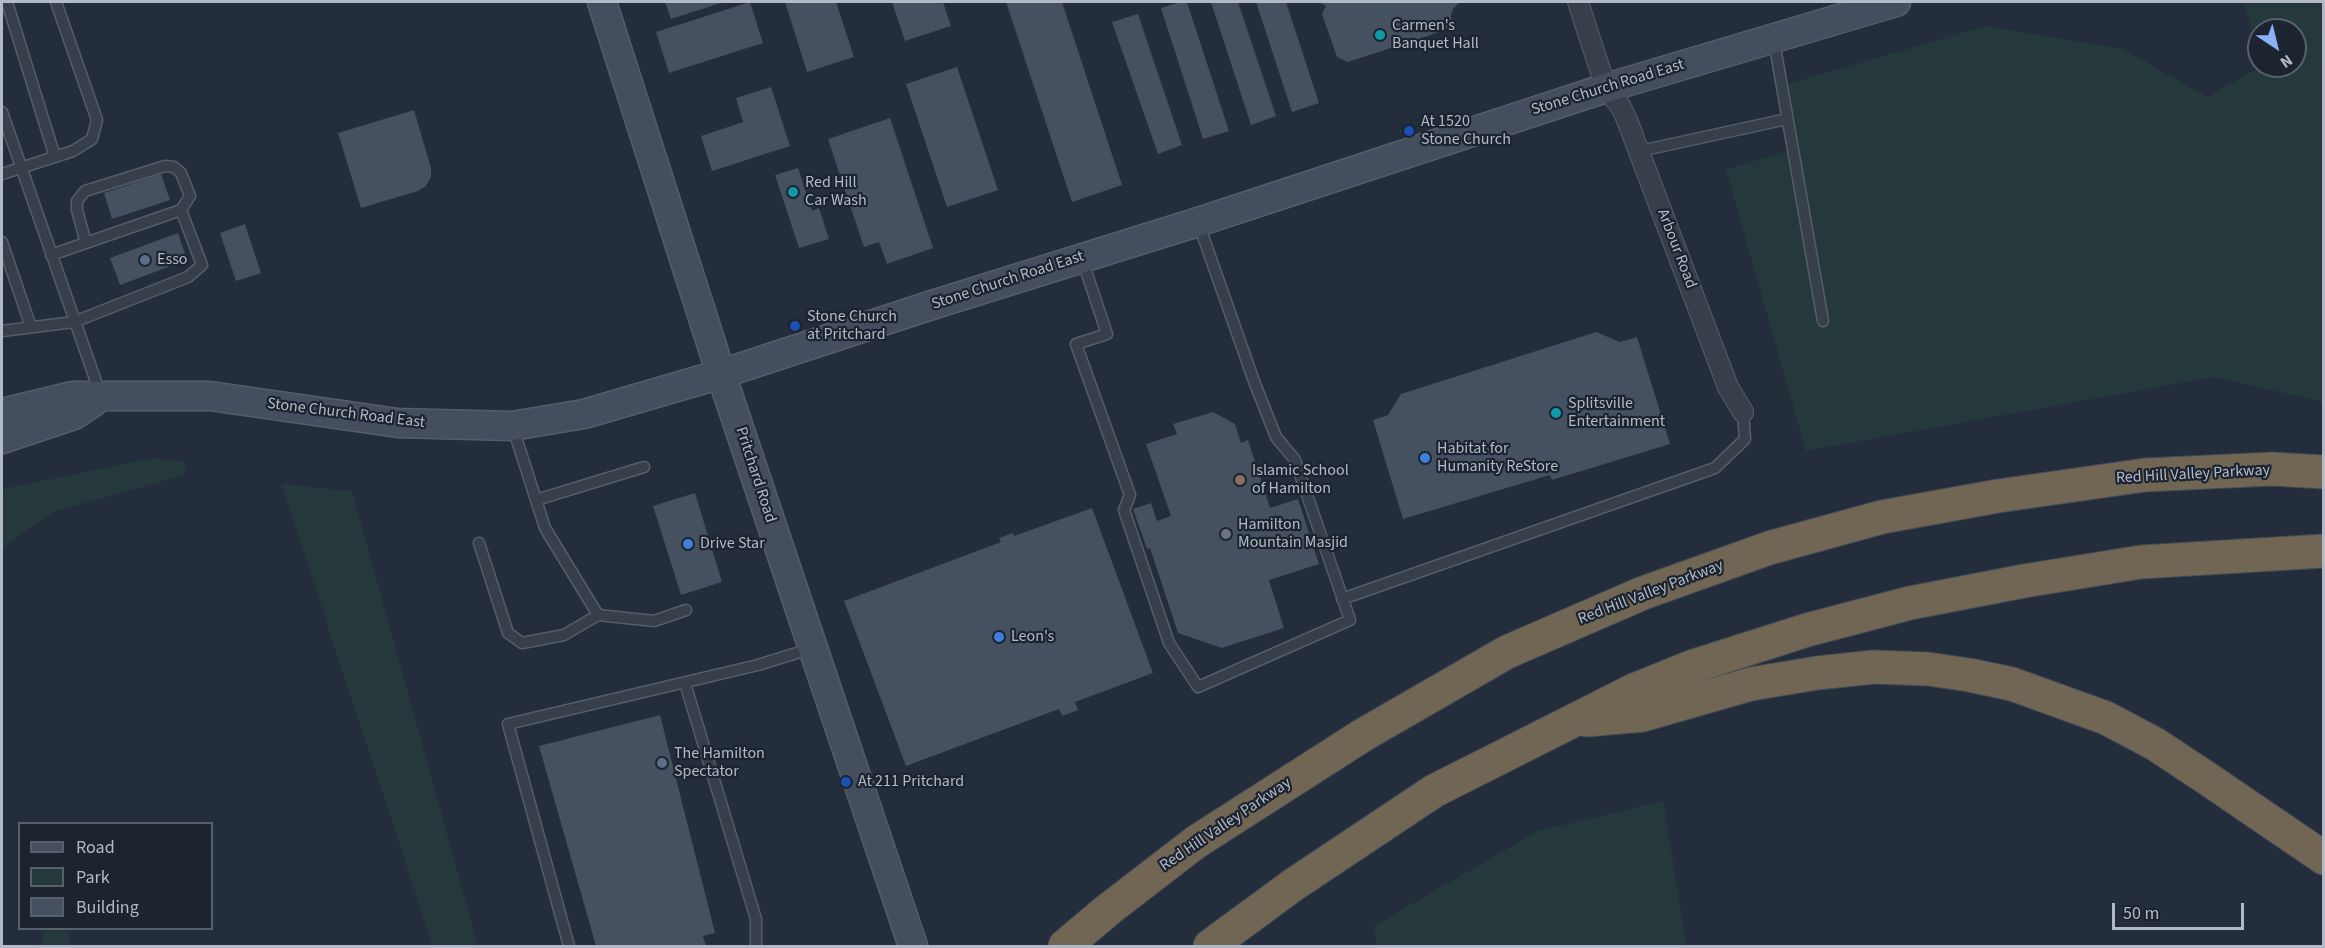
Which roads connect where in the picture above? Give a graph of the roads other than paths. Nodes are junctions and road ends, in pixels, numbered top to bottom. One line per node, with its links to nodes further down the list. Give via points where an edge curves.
1 (56, 2): 11 (lane, via 97,120 92,139)
2 (602, 2): 24 (main road, Pritchard Road)
3 (1578, 2): 7 (street, Arbour Road)
4 (1896, 2): 6 (main road, Stone Church Road East)
5 (8, 3): 11 (lane)
6 (1773, 38): 7 (main road, Stone Church Road East); 9 (lane)
7 (1606, 88): 10 (street, Arbour Road, via 1622,107); 15 (main road, Stone Church Road East)
8 (2, 112): 12 (lane)
9 (1787, 119): 10 (lane); 20 (lane)
10 (1640, 151): 26 (street, Arbour Road, via 1728,387)
11 (54, 157): 12 (lane)
12 (21, 167): 13 (lane); 18 (lane)
13 (2, 174)
14 (181, 210): 17 (lane); 17 (lane, via 190,196 181,173 174,167 165,166 85,191 77,201 77,210); 21 (lane, via 202,265 188,277)
15 (1198, 222): 19 (main road, Stone Church Road East); 37 (lane, via 1276,437 1295,460)
16 (2, 242): 22 (lane)
17 (86, 243): 18 (lane)
18 (51, 255): 21 (lane)
19 (1082, 258): 24 (main road, Stone Church Road East); 37 (lane, via 1107,334 1076,344 1130,495 1124,510 1169,643 1198,687 1350,620)
20 (1823, 321)
21 (74, 322): 22 (lane); 25 (lane)
22 (31, 327): 23 (lane)
23 (2, 331)
24 (722, 374): 28 (main road, Stone Church Road East, via 584,414); 40 (main road, Pritchard Road)
25 (101, 396): 27 (main road, Stone Church Road East, via 72,396); 28 (main road, Stone Church Road East, via 210,396 398,423); 29 (main road, via 74,415)
26 (1743, 412): 37 (lane, via 1745,439 1715,468)
27 (2, 413)
28 (512, 426): 34 (lane)
29 (2, 439)
30 (2324, 455): 32 (highway)
31 (644, 467): 34 (lane)
32 (2272, 469): 33 (highway, Red Hill Valley Parkway); 47 (highway, Red Hill Valley Parkway, via 2145,475 1882,517 1769,548 1643,592 1507,652 1363,735 1196,842)
33 (2324, 472)
34 (536, 500): 39 (lane, via 545,528)
35 (480, 543): 39 (lane, via 508,633 522,643 564,635)
36 (2324, 551): 42 (highway, via 2141,562 1910,603 1691,667)
37 (1342, 599)
38 (686, 610): 39 (lane, via 654,621)
39 (598, 615)
40 (813, 648): 41 (lane); 46 (main road, Pritchard Road)
41 (685, 683): 44 (lane, via 508,724); 45 (lane, via 756,919)
42 (1571, 721): 43 (highway, via 1643,715 1751,684 1817,673 1874,667 1969,675 2012,684 2106,718 2172,755); 48 (highway, via 1434,791)
43 (2324, 858)
44 (569, 946)
45 (756, 946)
46 (913, 946)
47 (1065, 946)
48 (1210, 946)

